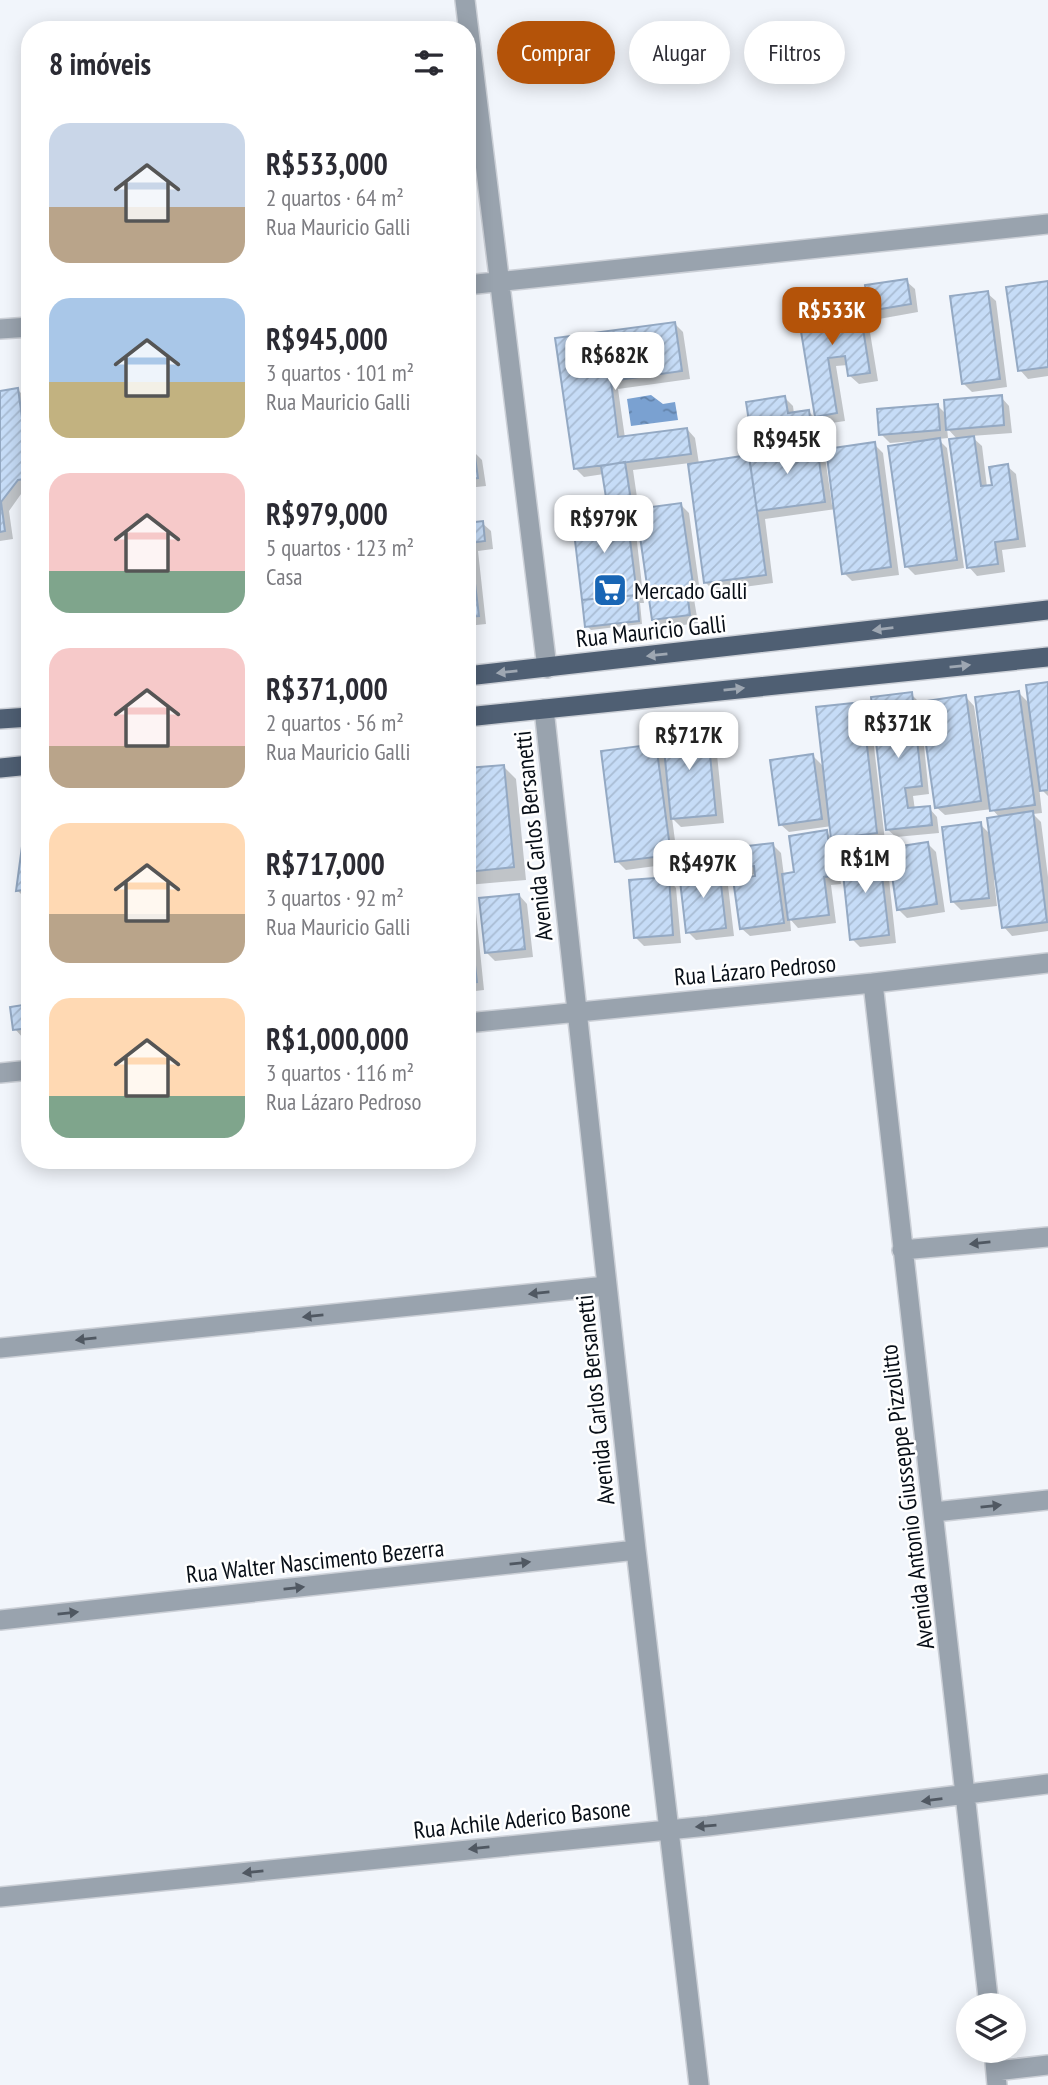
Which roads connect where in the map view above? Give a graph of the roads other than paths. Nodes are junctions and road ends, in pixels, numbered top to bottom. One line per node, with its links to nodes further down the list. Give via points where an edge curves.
1 (464, 0): 2 (street)
2 (467, 21)
3 (476, 94): 5 (street)
4 (1048, 225): 5 (street)
5 (500, 282): 6 (street); 11 (street)
6 (476, 284)
7 (21, 328): 8 (street)
8 (0, 329)
9 (1048, 610): 11 (main road, Rua Mauricio Galli, one-way to 11)
10 (1048, 657): 13 (main road, one-way to 10)
11 (547, 668): 12 (main road, Rua Mauricio Galli, one-way to 12)
12 (476, 675)
13 (544, 709): 14 (main road); 21 (street, Avenida Carlos Bersanetti)
14 (476, 716)
15 (21, 718): 16 (main road)
16 (0, 719)
17 (21, 766): 18 (main road)
18 (0, 770)
19 (1048, 963): 20 (street, Rua Lázaro Pedroso)
20 (873, 983): 21 (street, Rua Lázaro Pedroso); 26 (street, Avenida Antonio Giusseppe Pizzolitto)
21 (576, 1011): 22 (street, Rua Lázaro Pedroso); 27 (street, Avenida Carlos Bersanetti)
22 (476, 1022)
23 (21, 1071): 24 (street)
24 (0, 1073)
25 (1048, 1237): 26 (street, one-way to 26)
26 (902, 1250): 30 (street, Avenida Antonio Giusseppe Pizzolitto)
27 (607, 1286): 28 (street, one-way to 28); 31 (street, Avenida Carlos Bersanetti)
28 (0, 1348)
29 (1048, 1500): 30 (street, one-way to 29)
30 (934, 1512): 34 (street, Avenida Antonio Giusseppe Pizzolitto)
31 (636, 1550): 32 (street, Rua Walter Nascimento Bezerra, one-way to 31); 35 (street, Avenida Carlos Bersanetti)
32 (0, 1620)
33 (1048, 1784): 34 (street, Rua Achile Aderico Basone)
34 (966, 1796): 35 (street, Rua Achile Aderico Basone, one-way to 35); 37 (street, Avenida Antonio Giusseppe Pizzolitto)
35 (671, 1829): 36 (street, Rua Achile Aderico Basone, one-way to 36); 40 (street, Avenida Carlos Bersanetti)
36 (0, 1898)
37 (988, 1993)
38 (1048, 2065): 39 (street)
39 (996, 2078)
40 (699, 2085)

